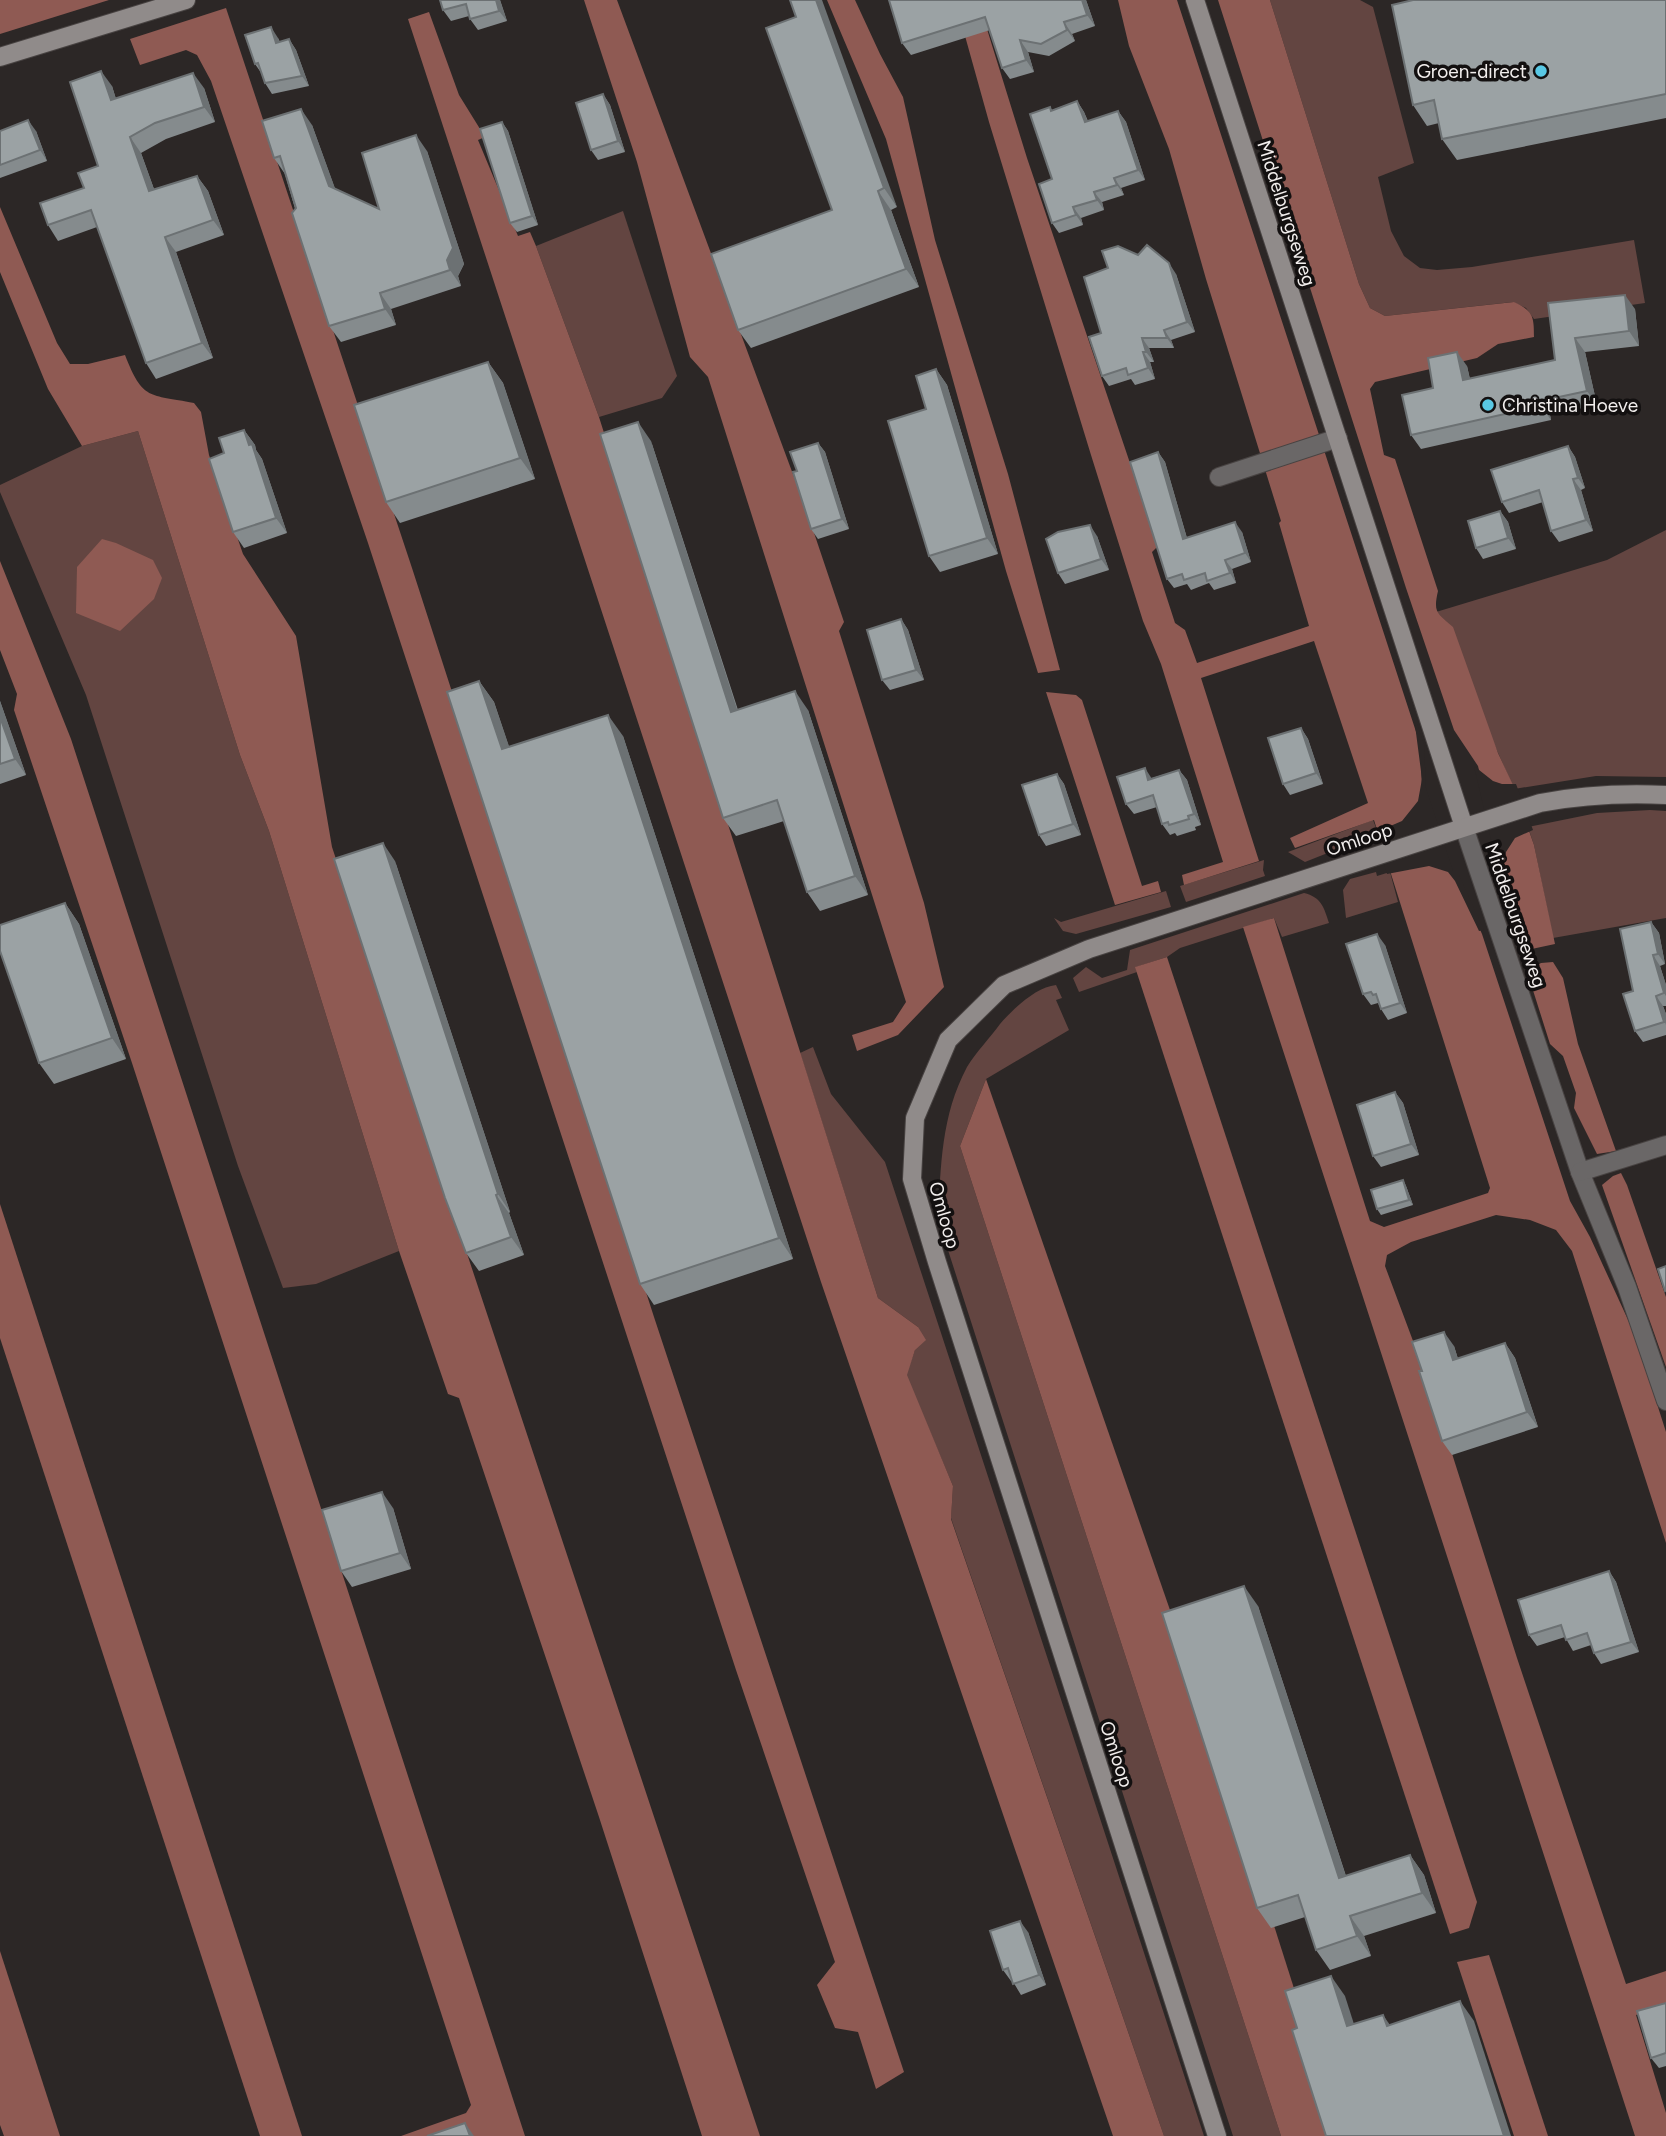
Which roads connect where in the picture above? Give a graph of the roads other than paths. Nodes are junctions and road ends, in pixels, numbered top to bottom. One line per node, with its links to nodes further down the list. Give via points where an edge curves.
1 (186, 0): 3 (street)
2 (1195, 0): 4 (street, Middelburgseweg)
3 (0, 57)
4 (1338, 438): 5 (street); 7 (street, Middelburgseweg)
5 (1219, 477)
6 (1666, 795): 7 (street, Omloop, via 1593,795 1540,803)
7 (1465, 827): 9 (street, Middelburgseweg); 11 (street, Omloop, via 1089,949 1004,985 947,1040 915,1118 912,1179)
8 (1666, 1145): 9 (street)
9 (1580, 1172): 10 (street, Middelburgseweg, via 1628,1287)
10 (1666, 1402)
11 (1217, 2136)

